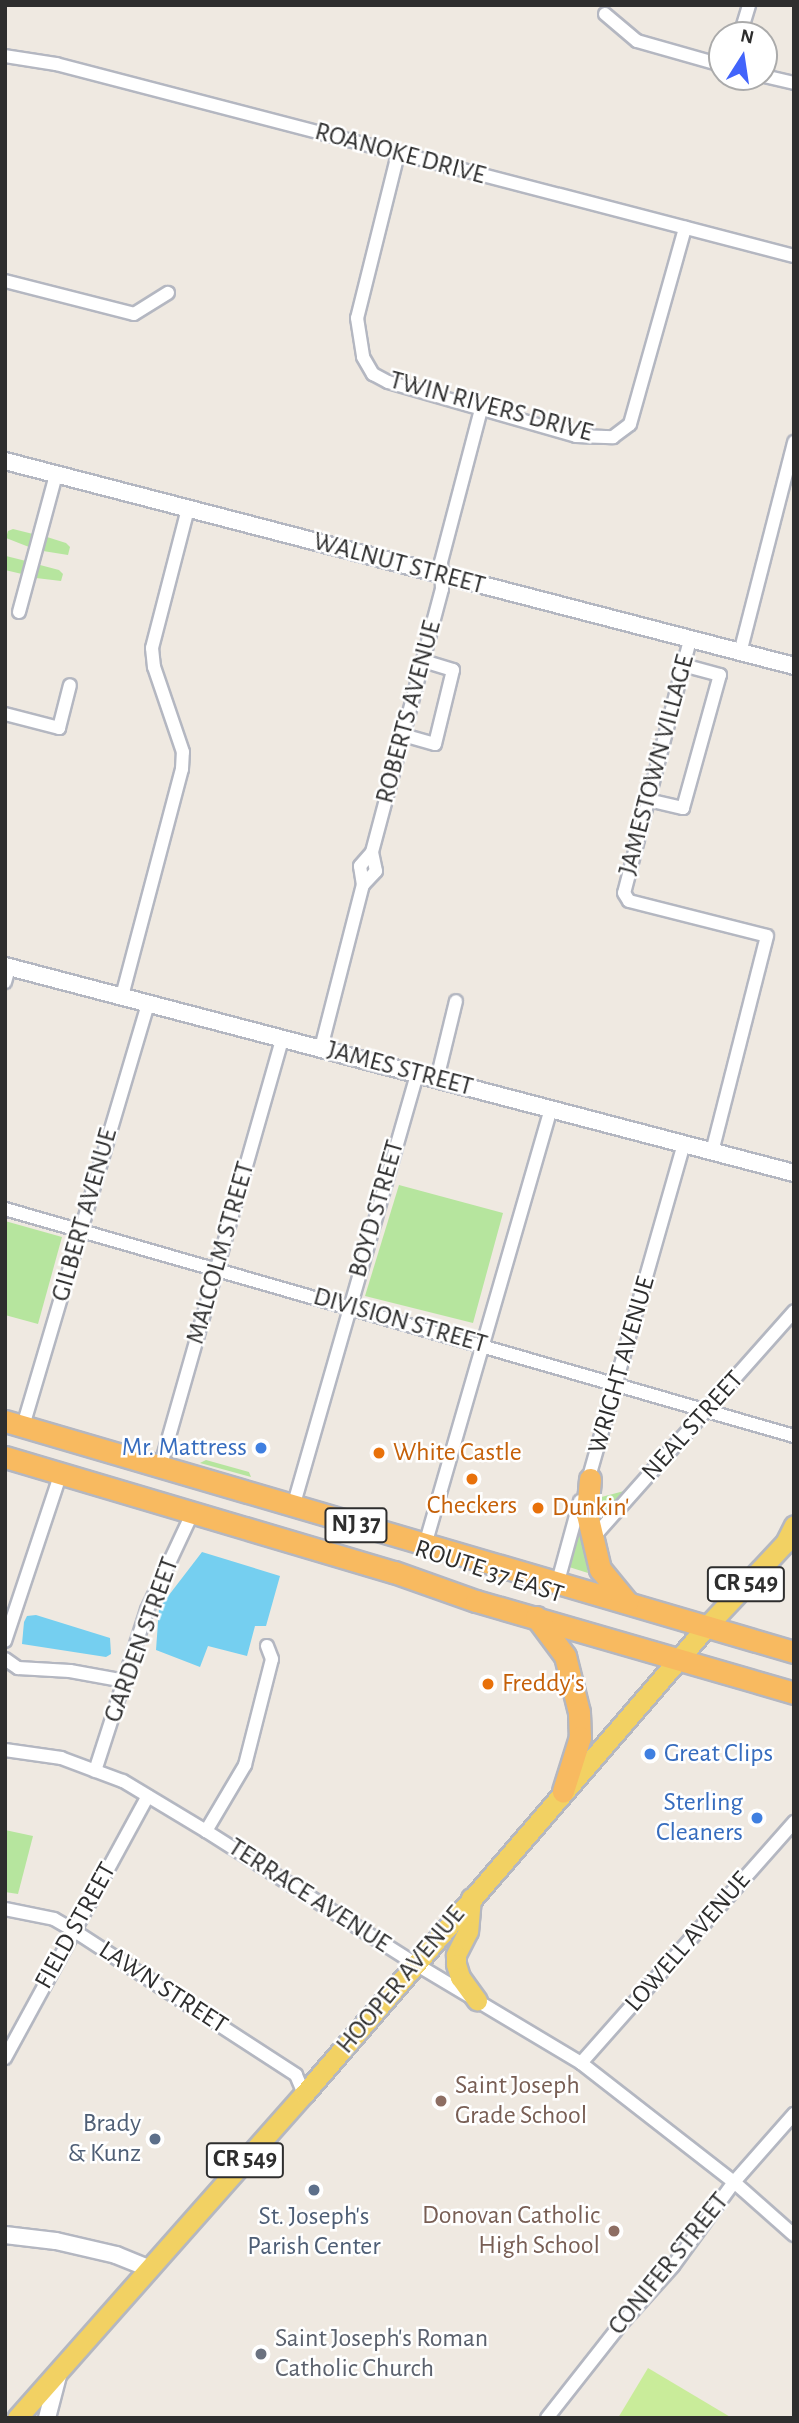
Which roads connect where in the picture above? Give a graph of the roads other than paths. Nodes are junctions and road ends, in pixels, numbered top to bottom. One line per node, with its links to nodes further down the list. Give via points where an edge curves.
1 (605, 14): 3 (street, via 636,41)
2 (5, 56): 4 (street, ROANOKE DRIVE, via 56,64)
3 (708, 61)
4 (398, 154): 5 (street, ROANOKE DRIVE); 9 (street, TWIN RIVERS DRIVE, via 361,294 357,318 363,357 373,373 388,382)
5 (685, 228): 6 (street, ROANOKE DRIVE); 9 (street, TWIN RIVERS DRIVE, via 635,414 622,432 602,438 576,436)
6 (794, 256)
7 (5, 281): 8 (street, via 134,314)
8 (168, 293)
9 (481, 409): 14 (street, ROBERTS AVENUE, via 441,562)
10 (794, 442): 17 (street)
11 (5, 461): 12 (street, WALNUT STREET)
12 (56, 475): 13 (street, WALNUT STREET); 15 (street)
13 (188, 509): 14 (street, WALNUT STREET); 26 (street, via 152,648 154,667 183,752 182,769)
14 (443, 575): 16 (street, WALNUT STREET); 18 (street, ROBERTS AVENUE)
15 (19, 612)
16 (690, 640): 17 (street, WALNUT STREET); 19 (street, JAMESTOWN VILLAGE)
17 (740, 653): 20 (street, WALNUT STREET)
18 (423, 661): 23 (street, ROBERTS AVENUE); 23 (street, via 453,670 435,744)
19 (683, 665): 24 (street, JAMESTOWN VILLAGE); 24 (street, via 720,675 683,808)
20 (794, 666)
21 (70, 685): 22 (street, via 59,728)
22 (6, 719)
23 (403, 735): 30 (street, ROBERTS AVENUE, via 372,852 376,871 363,885)
24 (648, 800): 35 (street, JAMESTOWN VILLAGE, via 625,886 629,901 767,936)
25 (7, 972): 26 (street, JAMES STREET)
26 (122, 996): 28 (street, JAMES STREET)
27 (457, 1001): 32 (street)
28 (148, 1004): 29 (street, JAMES STREET); 38 (street, GILBERT AVENUE)
29 (282, 1039): 30 (street, JAMES STREET); 39 (street, MALCOLM STREET)
30 (321, 1048): 31 (street, JAMES STREET)
31 (416, 1074): 32 (street, JAMES STREET); 40 (street, BOYD STREET)
32 (437, 1079): 33 (street, JAMES STREET)
33 (551, 1109): 34 (street, JAMES STREET); 42 (street)
34 (684, 1144): 35 (street, JAMES STREET); 43 (street, WRIGHT AVENUE)
35 (712, 1152): 36 (street, JAMES STREET)
36 (794, 1173)
37 (5, 1209): 38 (street, DIVISION STREET)
38 (79, 1231): 39 (street, DIVISION STREET); 45 (street, GILBERT AVENUE)
39 (218, 1268): 40 (street, DIVISION STREET); 48 (street, MALCOLM STREET)
40 (348, 1306): 42 (street, DIVISION STREET); 51 (street, BOYD STREET)
41 (794, 1311): 44 (street, NEAL STREET)
42 (483, 1346): 43 (street, DIVISION STREET); 55 (street)
43 (616, 1383): 44 (street, DIVISION STREET); 50 (street, WRIGHT AVENUE)
44 (706, 1411): 46 (street, DIVISION STREET); 54 (street, NEAL STREET)
45 (14, 1424): 48 (highway, ROUTE 37 EAST / NJ 37)
46 (791, 1438)
47 (5, 1457): 49 (highway, ROUTE 37 EAST / NJ 37)
48 (160, 1468): 51 (highway, ROUTE 37 EAST / NJ 37)
49 (61, 1473): 52 (highway, ROUTE 37 EAST / NJ 37); 60 (street)
50 (590, 1479): 54 (highway, via 587,1514); 56 (street, WRIGHT AVENUE)
51 (293, 1507): 55 (highway, ROUTE 37 EAST / NJ 37)
52 (193, 1512): 58 (highway, ROUTE 37 EAST / NJ 37); 65 (street, GARDEN STREET, via 147,1610)
53 (792, 1537): 59 (main road, HOOPER AVENUE / CR 549)
54 (591, 1540): 57 (highway, via 600,1569)
55 (425, 1545): 56 (highway, ROUTE 37 EAST / NJ 37)
56 (557, 1585): 57 (highway, ROUTE 37 EAST / NJ 37)
57 (627, 1602): 59 (highway, ROUTE 37 EAST / NJ 37)
58 (536, 1617): 63 (highway, ROUTE 37 EAST / NJ 37); 69 (highway, via 565,1656 579,1712 580,1737)
59 (708, 1625): 62 (highway, ROUTE 37 EAST / NJ 37); 63 (main road, HOOPER AVENUE / CR 549)
60 (5, 1641)
61 (267, 1646): 72 (street, via 272,1658 244,1765)
62 (794, 1652)
63 (680, 1658): 66 (highway, ROUTE 37 EAST / NJ 37); 69 (main road, HOOPER AVENUE / CR 549)
64 (5, 1659): 65 (street, via 18,1668)
65 (125, 1681): 68 (street, GARDEN STREET)
66 (791, 1693)
67 (5, 1750): 68 (street, TERRACE AVENUE, via 61,1758)
68 (95, 1770): 70 (street, TERRACE AVENUE)
69 (563, 1791): 73 (main road, HOOPER AVENUE / CR 549)
70 (148, 1796): 72 (street, TERRACE AVENUE); 75 (street, FIELD STREET)
71 (794, 1822): 79 (street, LOWELL AVENUE)
72 (206, 1830): 76 (street, TERRACE AVENUE)
73 (471, 1898): 76 (main road, HOOPER AVENUE / CR 549); 77 (main road, via 468,1931 456,1964)
74 (5, 1909): 75 (street, LAWN STREET, via 54,1919)
75 (73, 1930): 78 (street, FIELD STREET); 80 (street, LAWN STREET, via 296,2074)
76 (414, 1964): 77 (street, TERRACE AVENUE); 80 (main road, HOOPER AVENUE / CR 549)
77 (477, 2000): 79 (street, TERRACE AVENUE)
78 (5, 2058)
79 (581, 2063): 82 (street, TERRACE AVENUE)
80 (304, 2094): 85 (main road, HOOPER AVENUE / CR 549)
81 (794, 2114): 82 (street, CONIFER STREET)
82 (734, 2182): 84 (street, TERRACE AVENUE); 89 (street, CONIFER STREET, via 673,2266)
83 (5, 2235): 85 (street, via 56,2241)
84 (794, 2235)
85 (149, 2268): 86 (main road, HOOPER AVENUE / CR 549)
86 (59, 2372): 87 (main road, HOOPER AVENUE / CR 549); 88 (street)
87 (17, 2418)
88 (47, 2418)
89 (547, 2418)

